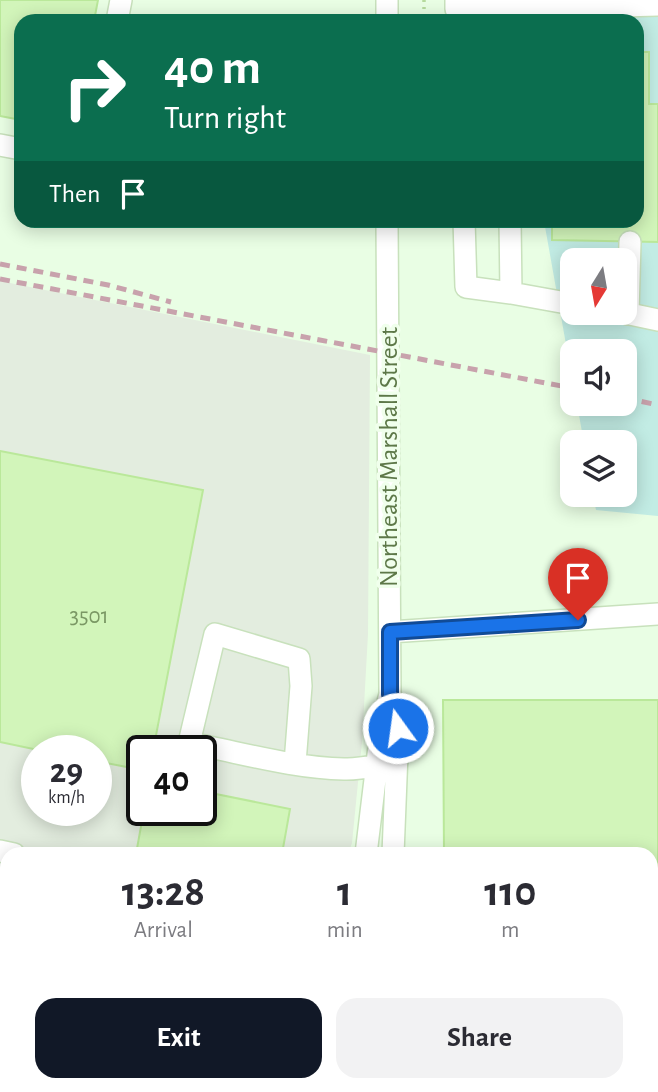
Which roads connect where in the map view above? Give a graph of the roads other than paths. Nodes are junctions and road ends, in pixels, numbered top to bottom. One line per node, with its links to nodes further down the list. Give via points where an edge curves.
1 (456, 0): 3 (street, via 456,9)
2 (658, 5): 3 (street)
3 (510, 10)
4 (387, 228): 14 (street, Northeast Marshall Street)
5 (464, 228): 9 (street, via 466,287)
6 (510, 228): 9 (street)
7 (630, 242): 8 (street)
8 (630, 248)
9 (511, 293): 10 (street)
10 (560, 302)
11 (637, 316): 12 (street)
12 (658, 320)
13 (658, 614): 14 (street)
14 (390, 632): 16 (street, Northeast Marshall Street, via 390,694 381,730)
15 (295, 763): 15 (street, via 189,743 215,634 299,659); 16 (street, via 348,769)
16 (388, 763): 17 (street); 18 (street)
17 (368, 847)
18 (393, 847)

